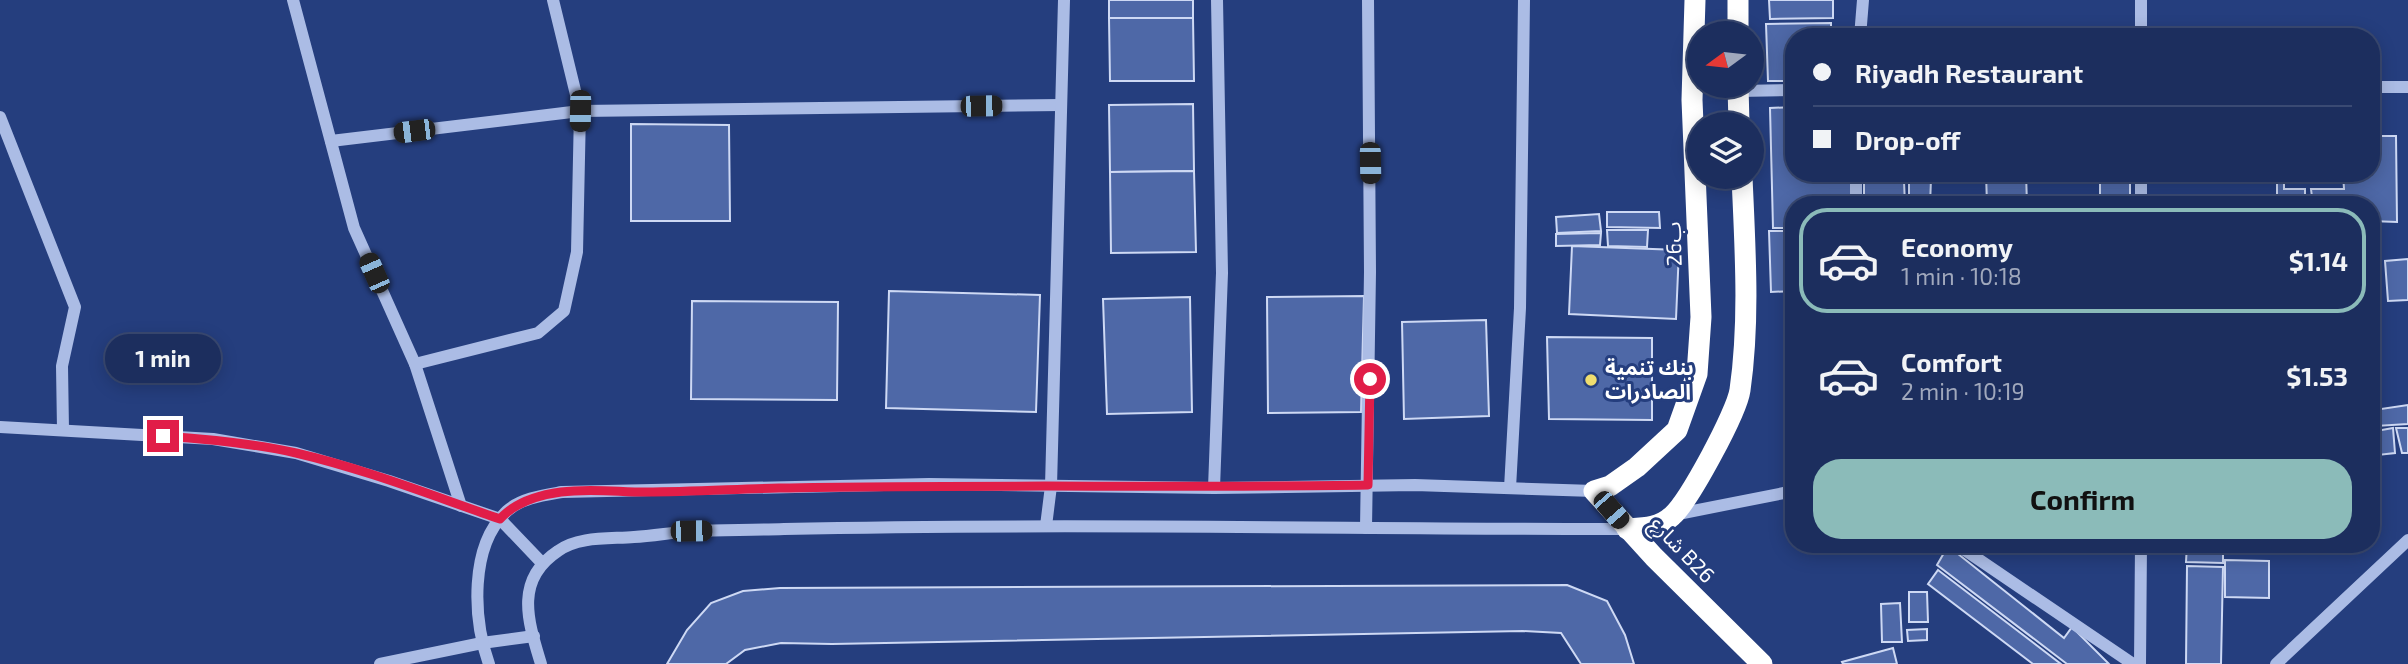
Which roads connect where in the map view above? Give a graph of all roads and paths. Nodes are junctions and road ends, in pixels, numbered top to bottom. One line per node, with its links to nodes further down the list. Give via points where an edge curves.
1 (293, 0): 21 (street)
2 (553, 0): 19 (street)
3 (1064, 0): 18 (street)
4 (1217, 0): 28 (street, via 1222,273)
5 (1368, 0): 26 (street)
6 (1524, 0): 29 (street, via 1520,308)
7 (1695, 0): 30 (highway, 26ب, via 1692,100 1701,317 1697,374 1677,430 1637,467)
8 (1738, 0): 11 (highway)
9 (1863, 0): 12 (street)
10 (2141, 0): 13 (street)
11 (1738, 21)
12 (1861, 28)
13 (2141, 28)
14 (2380, 87): 15 (street)
15 (2408, 87)
16 (1764, 89): 17 (street)
17 (1785, 90)
18 (1061, 105): 19 (street); 27 (street)
19 (580, 111): 21 (street); 23 (street, via 577,252 565,312 538,334)
20 (0, 117): 25 (street, via 75,307 62,366)
21 (331, 141): 23 (street, via 355,228)
22 (1743, 189): 33 (highway, via 1747,286 1740,393 1704,470)
23 (415, 364): 32 (street)
24 (0, 427): 25 (street)
25 (63, 430): 32 (street, via 213,439 296,453)
26 (1368, 485): 28 (street); 29 (street); 36 (street)
27 (1051, 486): 28 (street); 34 (street, via 573,491 535,498 509,509); 35 (street)
28 (1214, 488)
29 (1510, 488): 30 (street)
30 (1594, 491): 37 (highway, شارع B26)
31 (1785, 493): 33 (street)
32 (460, 506): 34 (street)
33 (1673, 516): 37 (highway, via 1654,527)
34 (500, 519): 41 (street); 43 (street, via 486,538 477,590)
35 (1046, 526): 36 (street); 41 (street, via 691,531 580,542 561,548)
36 (1366, 528): 37 (street)
37 (1627, 529): 47 (highway, شارع B26)
38 (2408, 540): 50 (street)
39 (1969, 553): 48 (street)
40 (2141, 553): 49 (street)
41 (542, 563): 42 (street, via 527,591)
42 (534, 636): 43 (street); 46 (street)
43 (482, 643): 44 (street); 45 (street)
44 (380, 664)
45 (489, 664)
46 (541, 664)
47 (1762, 664)
48 (2133, 664)
49 (2140, 664)
50 (2276, 664)

